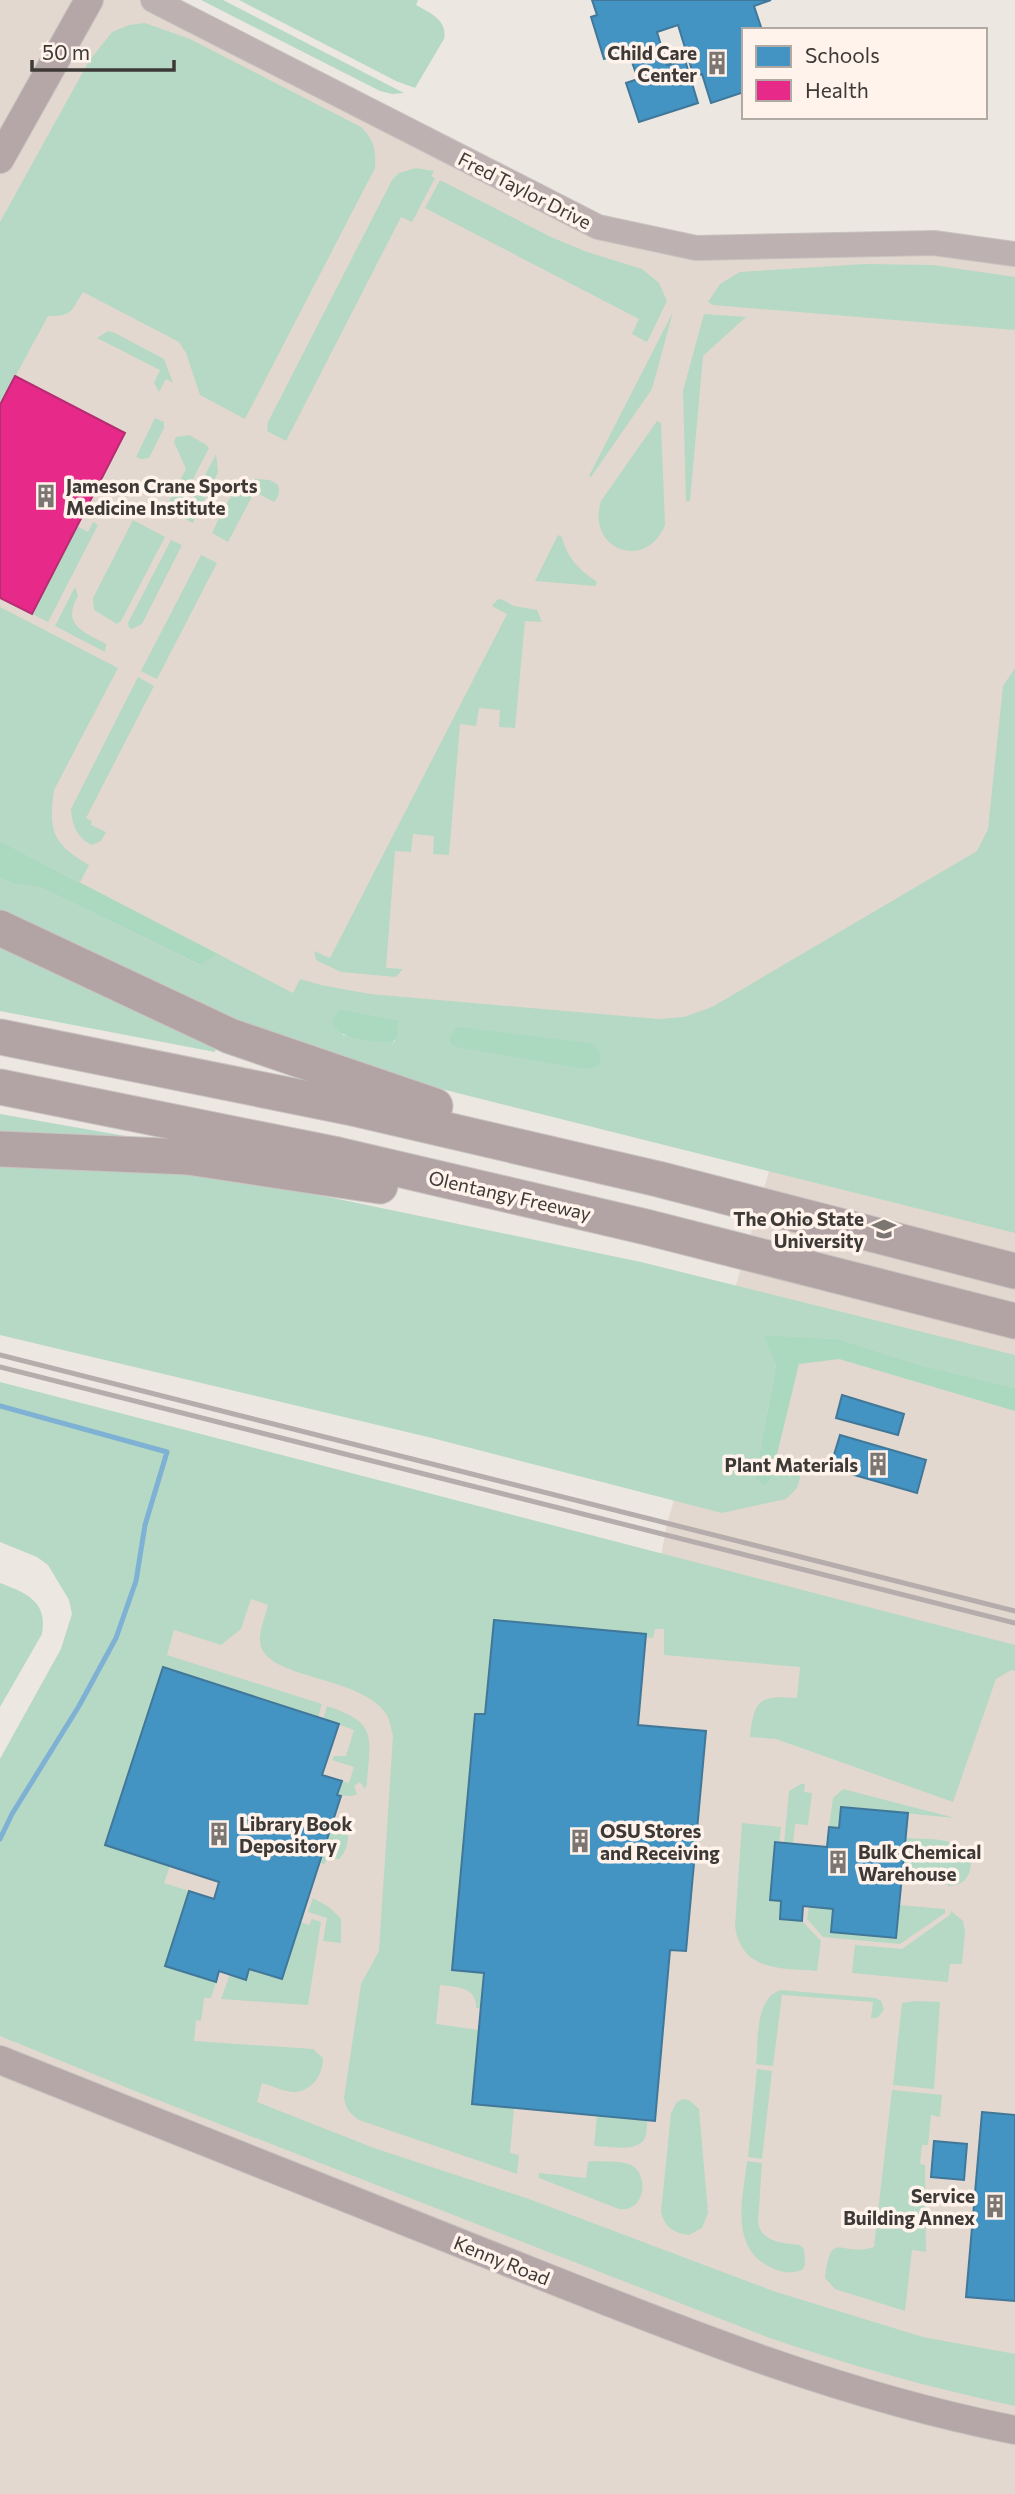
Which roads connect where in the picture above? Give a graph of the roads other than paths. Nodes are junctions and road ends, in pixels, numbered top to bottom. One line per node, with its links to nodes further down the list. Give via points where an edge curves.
1 (89, 0): 3 (main road)
2 (153, 0): 4 (street, Fred Taylor Drive, via 598,226 696,248 934,243)
3 (0, 159)
4 (1015, 254)
5 (0, 928): 9 (highway, via 230,1036)
6 (0, 1037): 9 (highway, via 348,1107)
7 (0, 1087): 10 (highway, Olentangy Freeway, via 338,1155)
8 (0, 1149): 10 (highway, via 188,1157)
9 (658, 1179): 11 (highway)
10 (646, 1227): 12 (highway, Olentangy Freeway)
11 (1015, 1270)
12 (1015, 1321)
13 (0, 2060): 14 (main road, Kenny Road, via 569,2287 789,2369 853,2391)
14 (1015, 2430)

